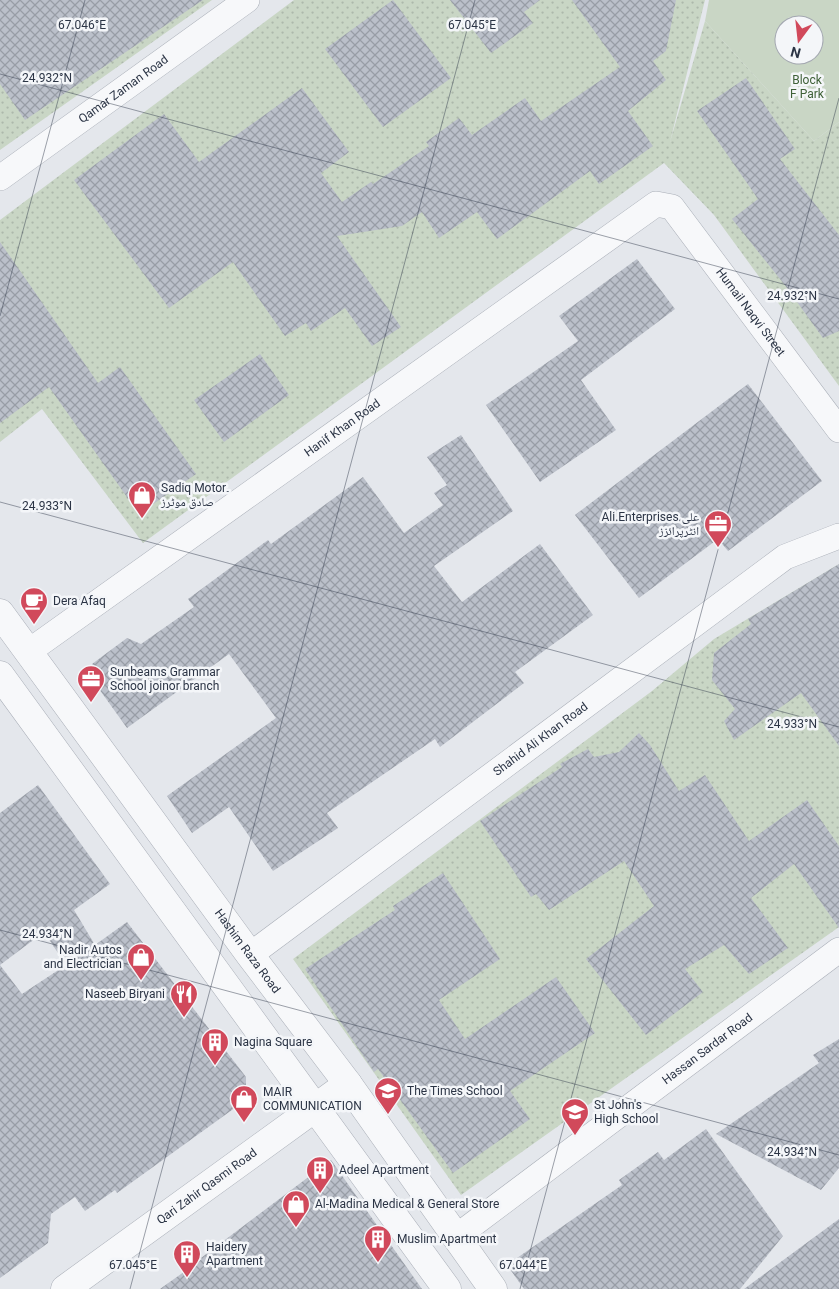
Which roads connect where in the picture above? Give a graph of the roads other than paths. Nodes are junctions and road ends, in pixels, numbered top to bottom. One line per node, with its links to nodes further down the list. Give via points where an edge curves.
1 (247, 0): 2 (street, Qamar Zaman Road)
2 (0, 178)
3 (656, 204): 4 (street, Humail Naqvi Street, via 672,207); 7 (street, Hanif Khan Road)
4 (839, 430)
5 (839, 536): 10 (street, Shahid Ali Khan Road, via 785,557)
6 (0, 614): 7 (street, Hashim Raza Road)
7 (28, 652): 10 (street, Hashim Raza Road)
8 (0, 675): 12 (street)
9 (839, 950): 13 (street, Hassan Sardar Road)
10 (250, 955): 11 (street, Hashim Raza Road)
11 (348, 1084): 12 (street, Qari Zahir Qasmi Road); 13 (street, Hashim Raza Road)
12 (316, 1108): 14 (street, Qari Zahir Qasmi Road); 15 (street)
13 (456, 1237): 16 (street, Hashim Raza Road)
14 (65, 1289)
15 (447, 1289)
16 (493, 1289)

